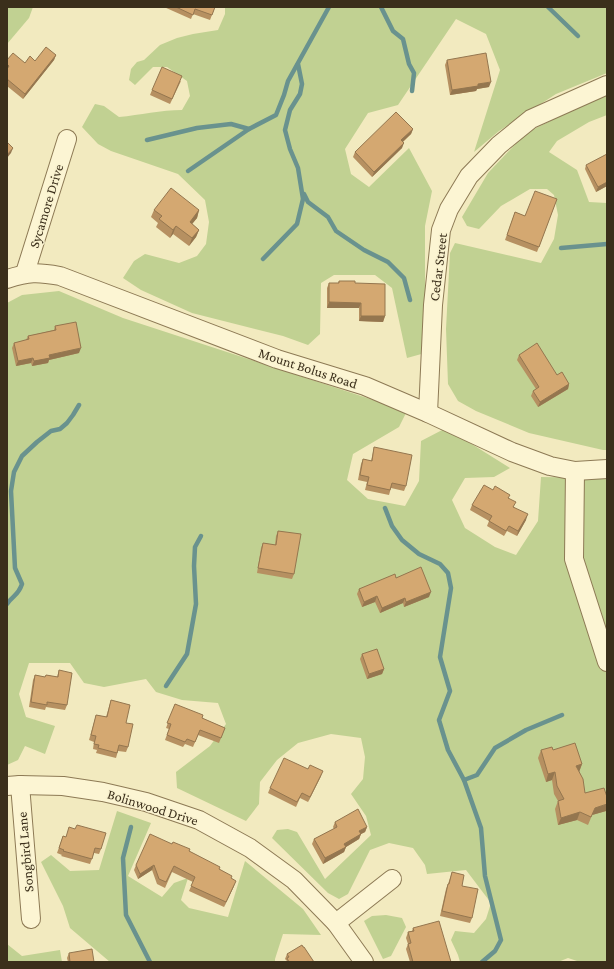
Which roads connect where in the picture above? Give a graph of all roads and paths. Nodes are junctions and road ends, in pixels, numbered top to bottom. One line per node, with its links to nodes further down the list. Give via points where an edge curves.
1 (607, 85): 5 (street, Cedar Street, via 531,119 499,145 469,176 449,209 441,230 433,305)
2 (66, 139): 3 (street, Sycamore Drive)
3 (25, 273): 4 (street, Mount Bolus Road); 5 (street, Mount Bolus Road, via 60,276 277,359 365,386)
4 (7, 279)
5 (428, 413): 7 (street, Mount Bolus Road, via 512,452 550,466)
6 (607, 469): 7 (street, Mount Bolus Road)
7 (575, 471): 8 (street, via 574,559)
8 (607, 662)
9 (13, 785): 11 (street, Songbird Lane); 12 (street, Bolinwood Drive, via 63,786 104,792 146,802 199,820 250,848 294,880)
10 (392, 879): 12 (street)
11 (31, 919)
12 (336, 923): 13 (street, Bolinwood Drive)
13 (364, 962)

